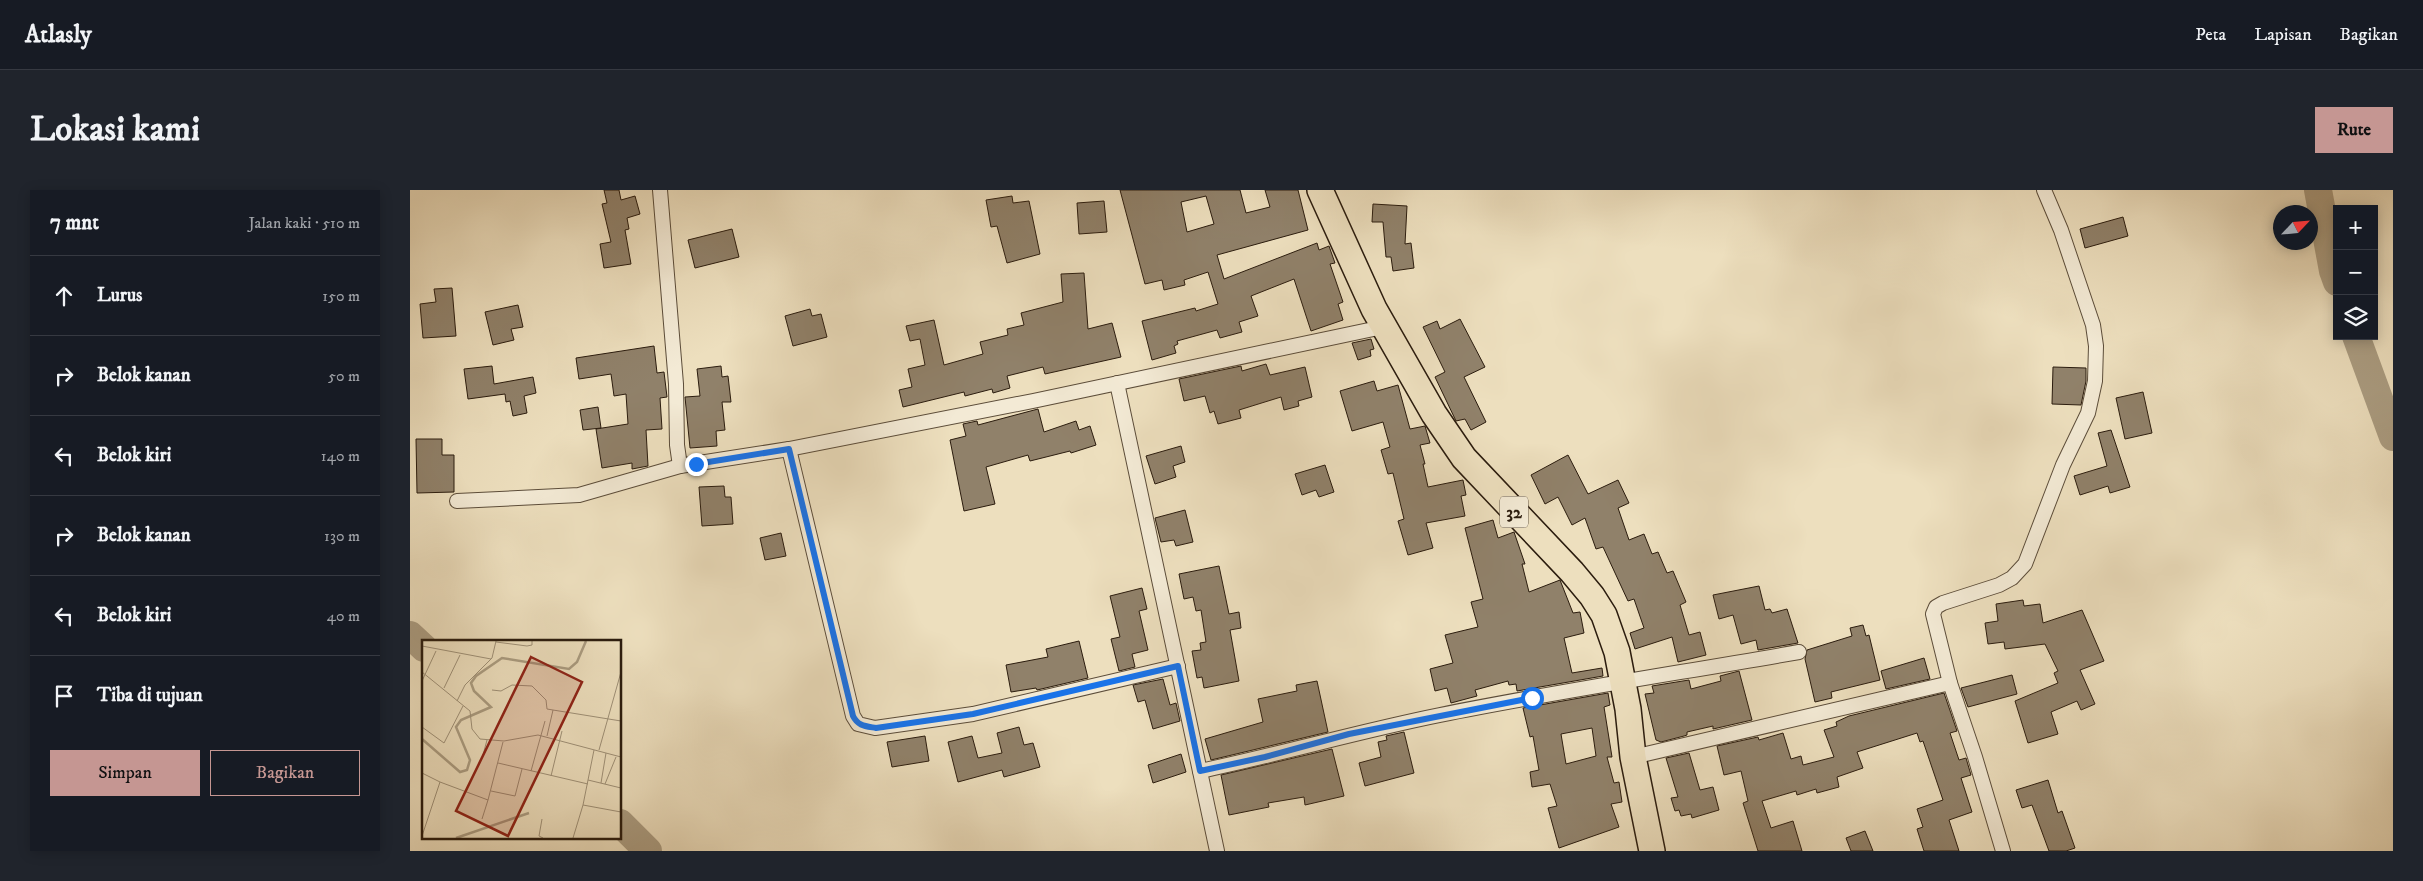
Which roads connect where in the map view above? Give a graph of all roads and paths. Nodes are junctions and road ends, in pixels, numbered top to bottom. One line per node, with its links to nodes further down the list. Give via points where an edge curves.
1 (660, 190): 7 (street)
2 (1320, 190): 4 (highway, 32)
3 (2044, 190): 12 (street, via 2093,326 2095,381 2088,412 2063,464 2024,564 2012,578 1943,603 1933,614)
4 (1383, 327): 5 (street); 11 (highway, 32, via 1464,458 1592,596 1604,615 1617,652)
5 (1117, 383): 6 (street); 10 (street)
6 (789, 449): 7 (street); 10 (street, via 853,716 858,724 876,728 973,714)
7 (680, 466): 8 (street, via 579,495)
8 (457, 500)
9 (1799, 652): 11 (street)
10 (1178, 666): 14 (street)
11 (1623, 683): 13 (highway, 32); 14 (street, via 1441,715)
12 (1950, 683): 13 (street); 17 (street)
13 (1633, 757): 16 (highway, 32)
14 (1200, 771): 15 (street)
15 (1218, 851)
16 (1652, 851)
17 (2003, 851)

